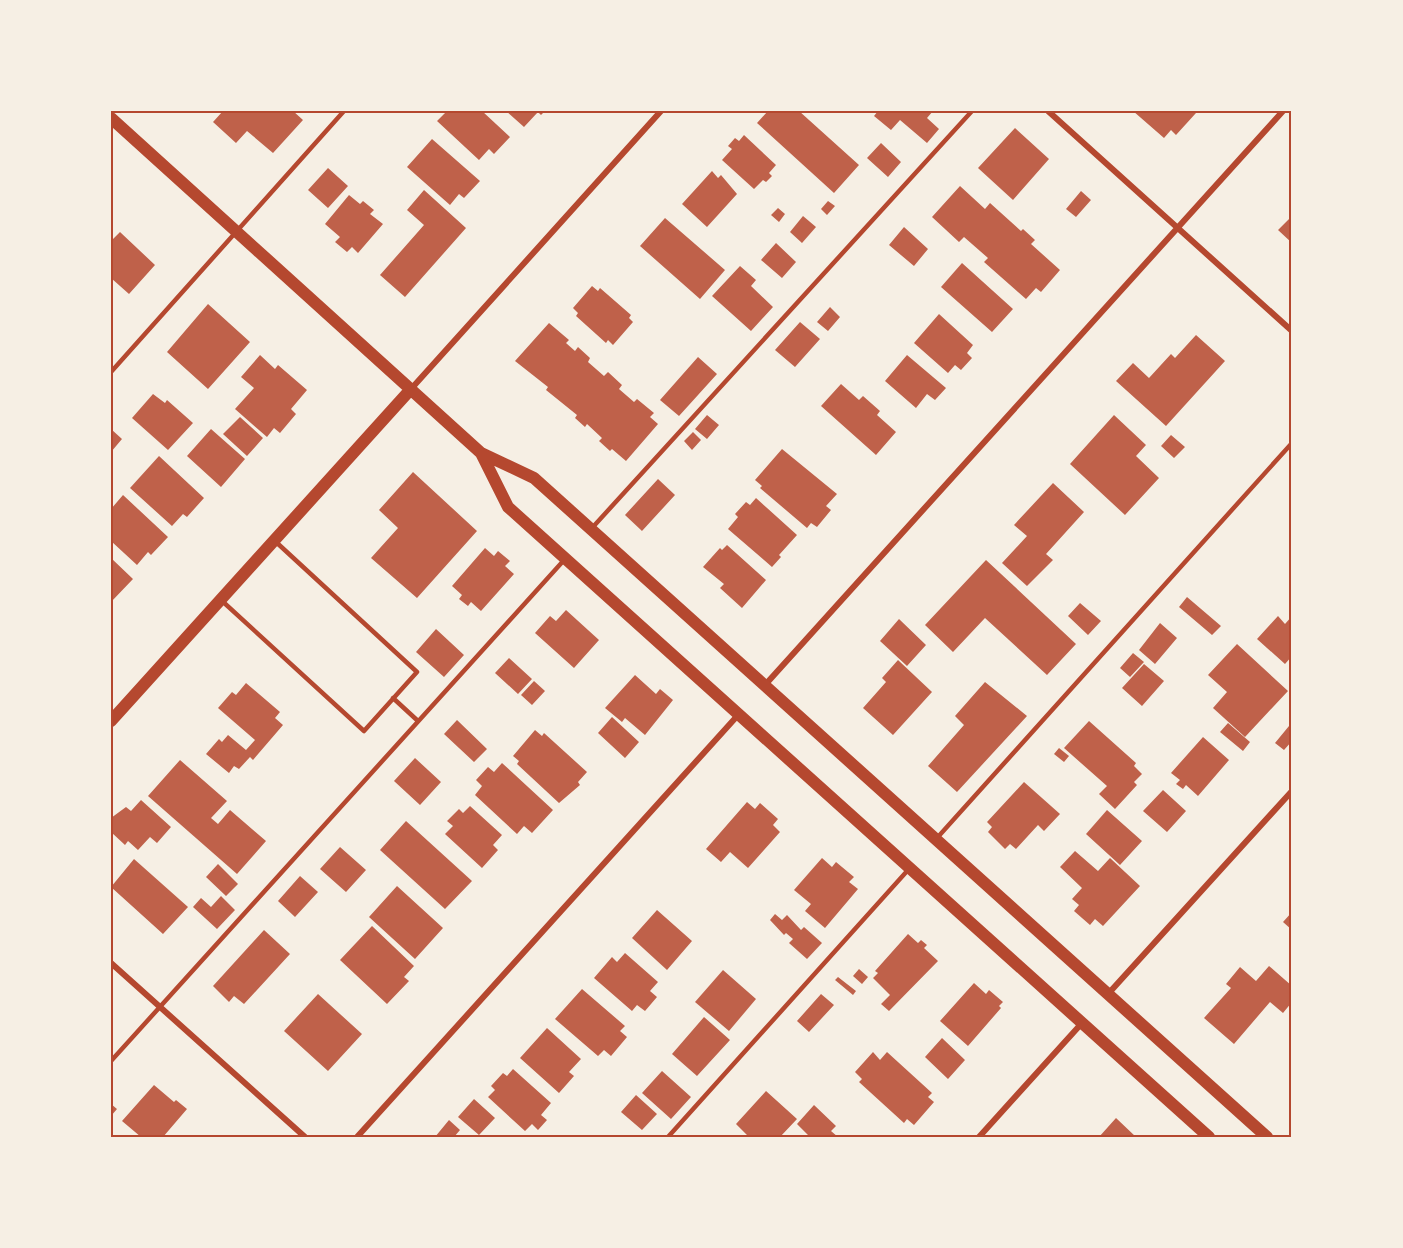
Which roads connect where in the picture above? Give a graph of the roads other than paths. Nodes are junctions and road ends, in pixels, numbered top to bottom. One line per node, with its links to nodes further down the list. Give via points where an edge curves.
1 (344, 111): 8 (lane)
2 (661, 111): 11 (street)
3 (972, 111): 14 (lane)
4 (1048, 111): 7 (street)
5 (1283, 111): 7 (street)
6 (111, 118): 8 (main road)
7 (1178, 228): 9 (street); 18 (street)
8 (236, 232): 10 (lane); 11 (main road)
9 (1292, 331)
10 (111, 372)
11 (411, 389): 13 (main road); 15 (main road)
12 (1292, 443): 24 (lane)
13 (481, 453): 14 (main road, via 534,478); 16 (main road, via 508,507)
14 (591, 530): 18 (main road)
15 (274, 540): 17 (main road); 19 (lane, via 417,672)
16 (565, 559): 20 (main road); 22 (lane)
17 (221, 599): 19 (lane, via 364,731); 21 (main road)
18 (764, 686): 24 (main road)
19 (393, 698): 22 (lane)
20 (739, 714): 25 (main road); 32 (street)
21 (111, 721)
22 (418, 721): 28 (lane)
23 (1292, 791): 27 (street)
24 (936, 839): 27 (main road)
25 (910, 868): 29 (main road); 33 (lane)
26 (111, 963): 28 (street)
27 (1108, 994): 36 (main road)
28 (160, 1007): 30 (lane); 31 (street)
29 (1082, 1023): 34 (street); 35 (main road)
30 (111, 1061)
31 (305, 1137)
32 (357, 1137)
33 (668, 1137)
34 (979, 1137)
35 (1209, 1137)
36 (1267, 1137)

